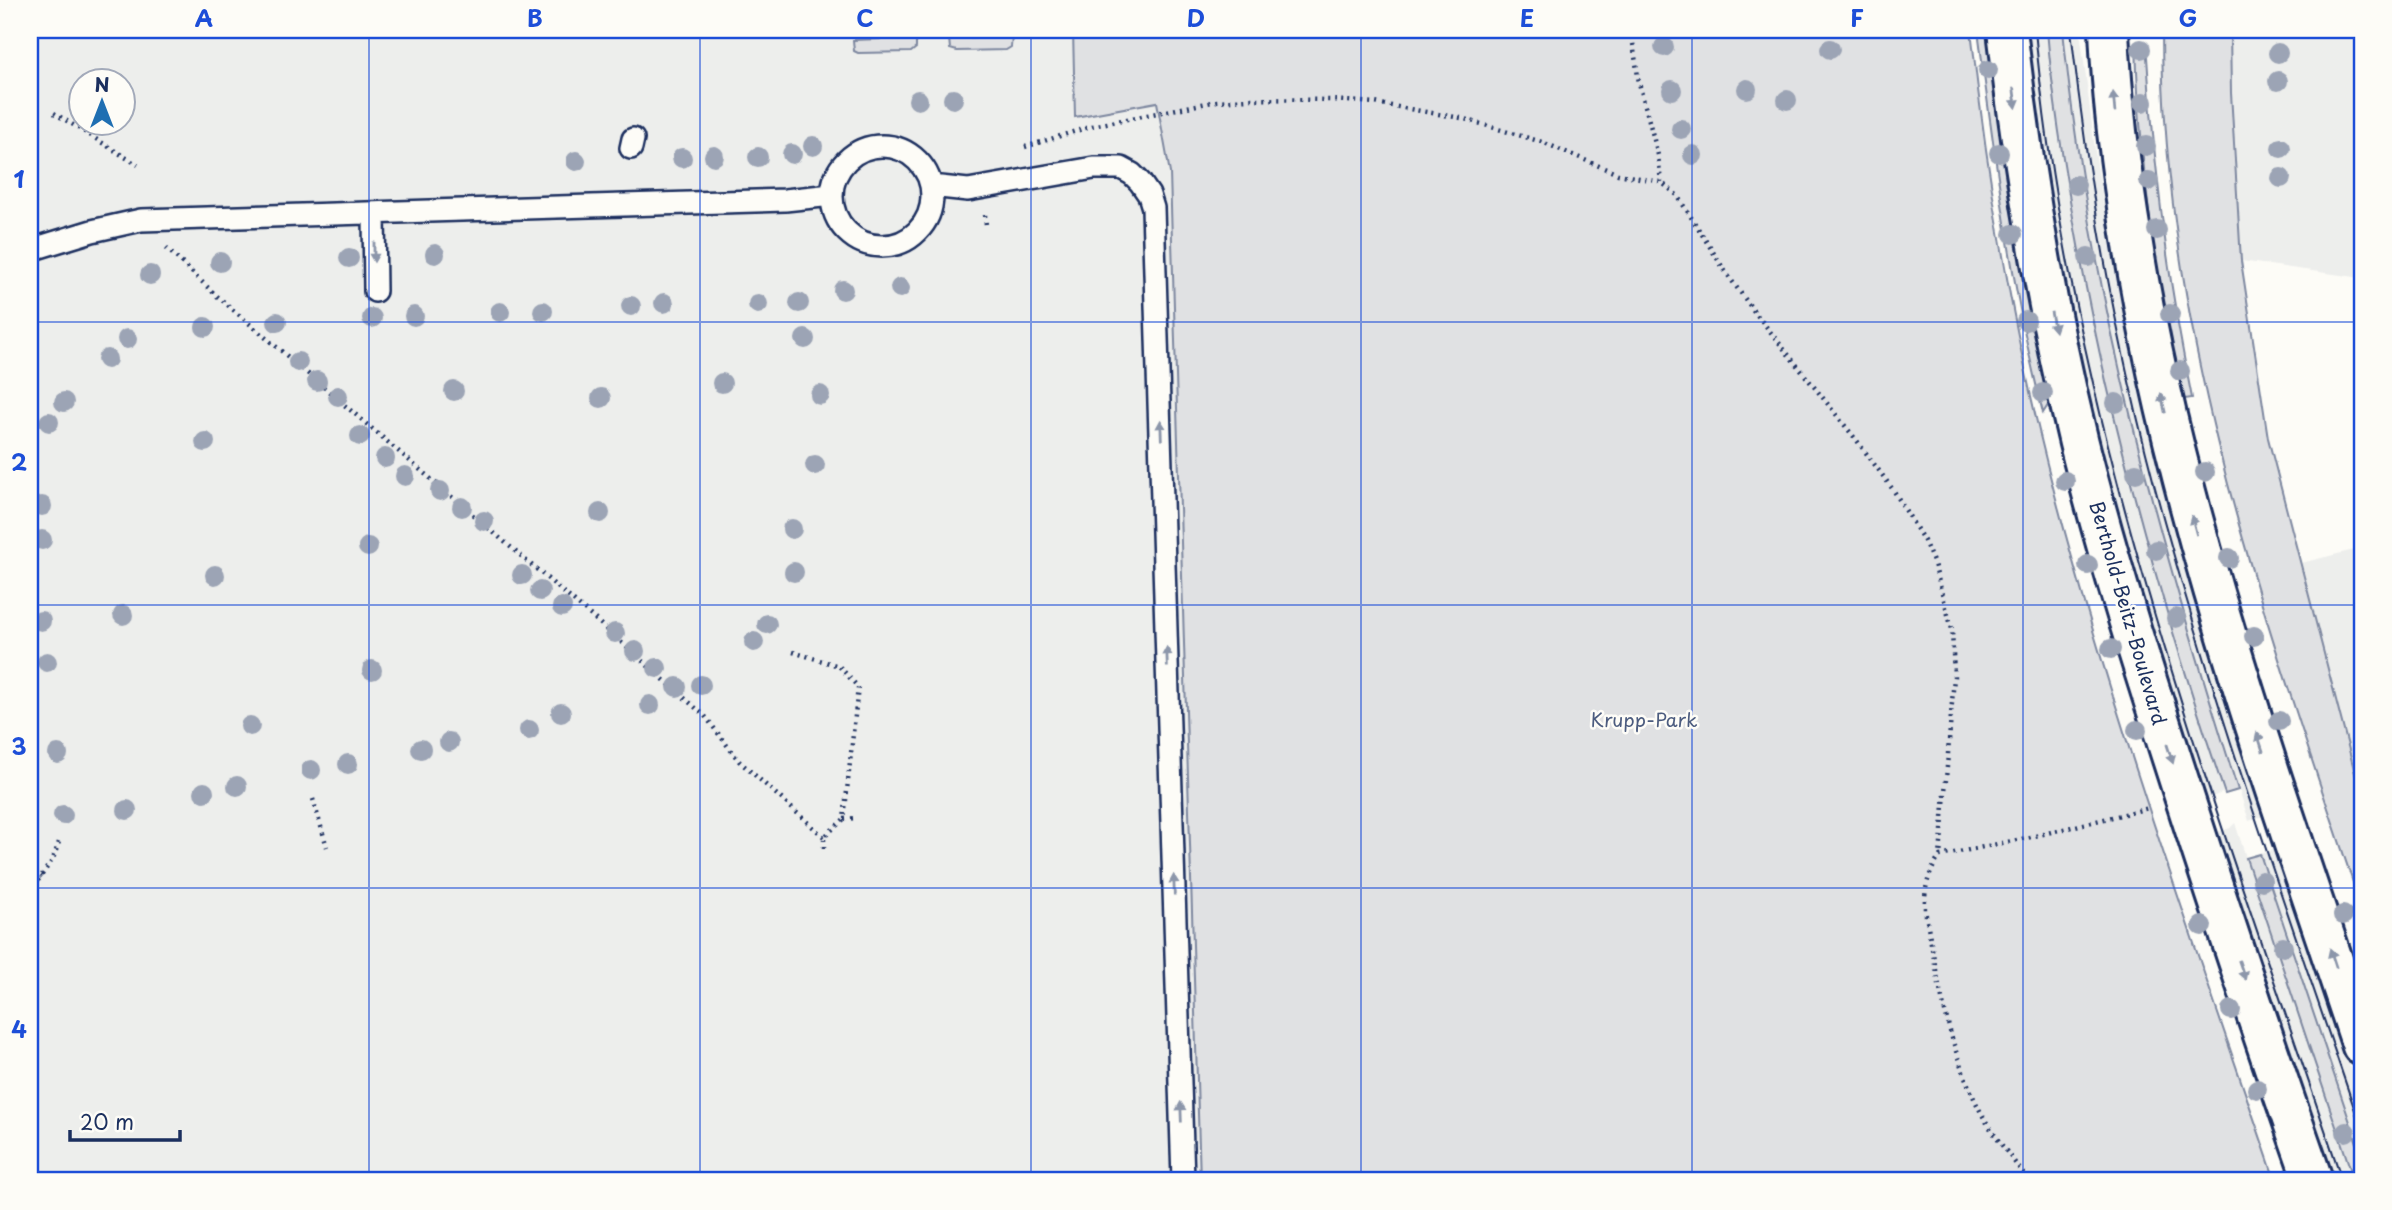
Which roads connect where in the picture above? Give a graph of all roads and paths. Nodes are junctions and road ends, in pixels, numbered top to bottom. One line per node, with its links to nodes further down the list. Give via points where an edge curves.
1 (1631, 30): 7 (path)
2 (2007, 30): 30 (main road, Berthold-Beitz-Boulevard, one-way to 30, via 2038,248 2094,499 2153,702)
3 (2109, 30): 27 (main road, one-way to 3, via 2228,639 2174,450 2121,170)
4 (1160, 111): 7 (path, via 1248,99 1398,106 1501,129 1618,174)
5 (54, 113): 6 (path)
6 (138, 164)
7 (1661, 183): 23 (path, via 1677,195 1753,310 1894,491 1934,564 1952,629 1954,677)
8 (931, 186): 9 (lane, via 920,163 906,152 872,147 844,164); 9 (lane, via 931,206 923,225 902,241 883,246 864,242 849,232 835,213); 28 (lane, one-way to 8, via 1153,208 1140,183 1121,168 1094,168 968,190)
9 (832, 195): 10 (lane)
10 (374, 213): 12 (lane, via 141,219); 13 (lane, one-way to 13)
11 (166, 247): 19 (path, via 705,716 740,761)
12 (30, 250)
13 (375, 290)
14 (793, 652): 18 (path, via 839,666 858,687)
15 (313, 799): 21 (path)
16 (2150, 808): 23 (path)
17 (857, 818): 18 (path)
18 (844, 819): 19 (path)
19 (824, 838): 22 (path)
20 (59, 842): 25 (path)
21 (327, 847)
22 (824, 850)
23 (1940, 856): 29 (path, via 1927,880 1925,910 1950,1032 1984,1118)
24 (30, 867): 25 (path)
25 (42, 877): 26 (path)
26 (30, 892)
27 (2362, 1046)
28 (1183, 1180)
29 (2028, 1180)
30 (2313, 1180)

